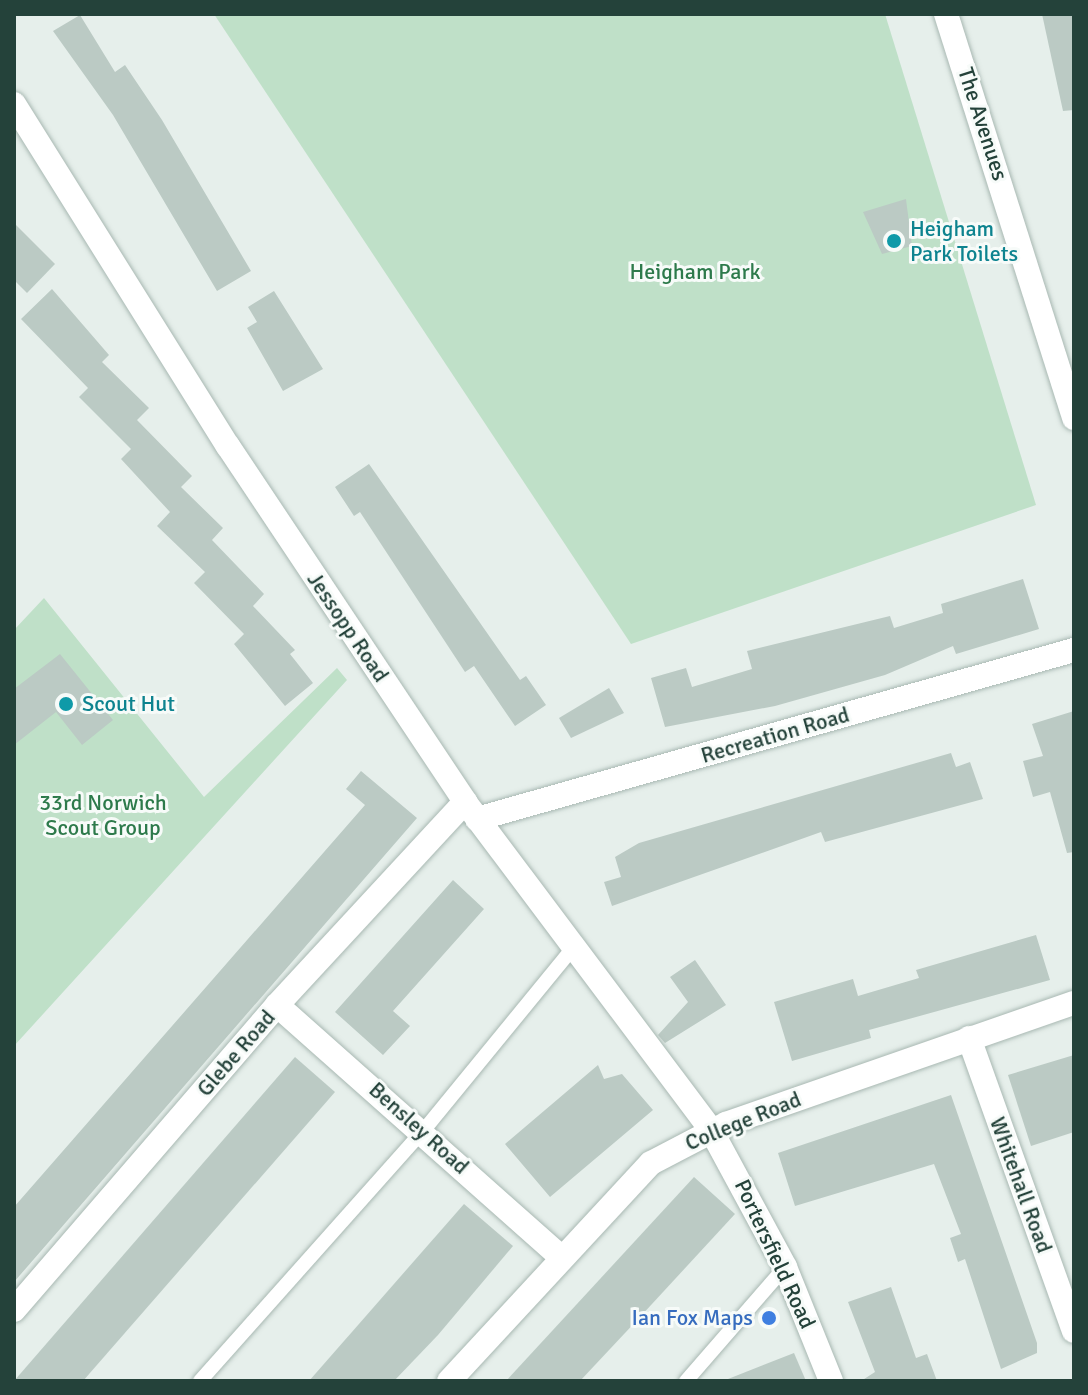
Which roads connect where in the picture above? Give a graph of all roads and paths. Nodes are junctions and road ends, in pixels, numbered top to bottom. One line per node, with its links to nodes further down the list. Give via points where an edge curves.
1 (946, 14): 3 (street, The Avenues)
2 (14, 104): 5 (street, Jessopp Road, via 228,446)
3 (1074, 418)
4 (1074, 650): 5 (street, Recreation Road)
5 (471, 810): 6 (street, Jessopp Road); 8 (street, Glebe Road)
6 (574, 947): 10 (lane); 11 (street, Jessopp Road)
7 (1074, 1003): 9 (street, College Road)
8 (277, 1005): 10 (street, Bensley Road); 14 (street, Glebe Road)
9 (969, 1038): 11 (street, College Road); 15 (street, Whitehall Road)
10 (424, 1130): 12 (street, Bensley Road); 16 (lane)
11 (711, 1130): 12 (street, College Road, via 651,1163); 13 (street, Portersfield Road)
12 (559, 1255): 17 (street, College Road)
13 (785, 1267): 18 (lane); 19 (street, Portersfield Road)
14 (14, 1310)
15 (1074, 1331)
16 (200, 1381)
17 (449, 1381)
18 (686, 1381)
19 (831, 1381)

